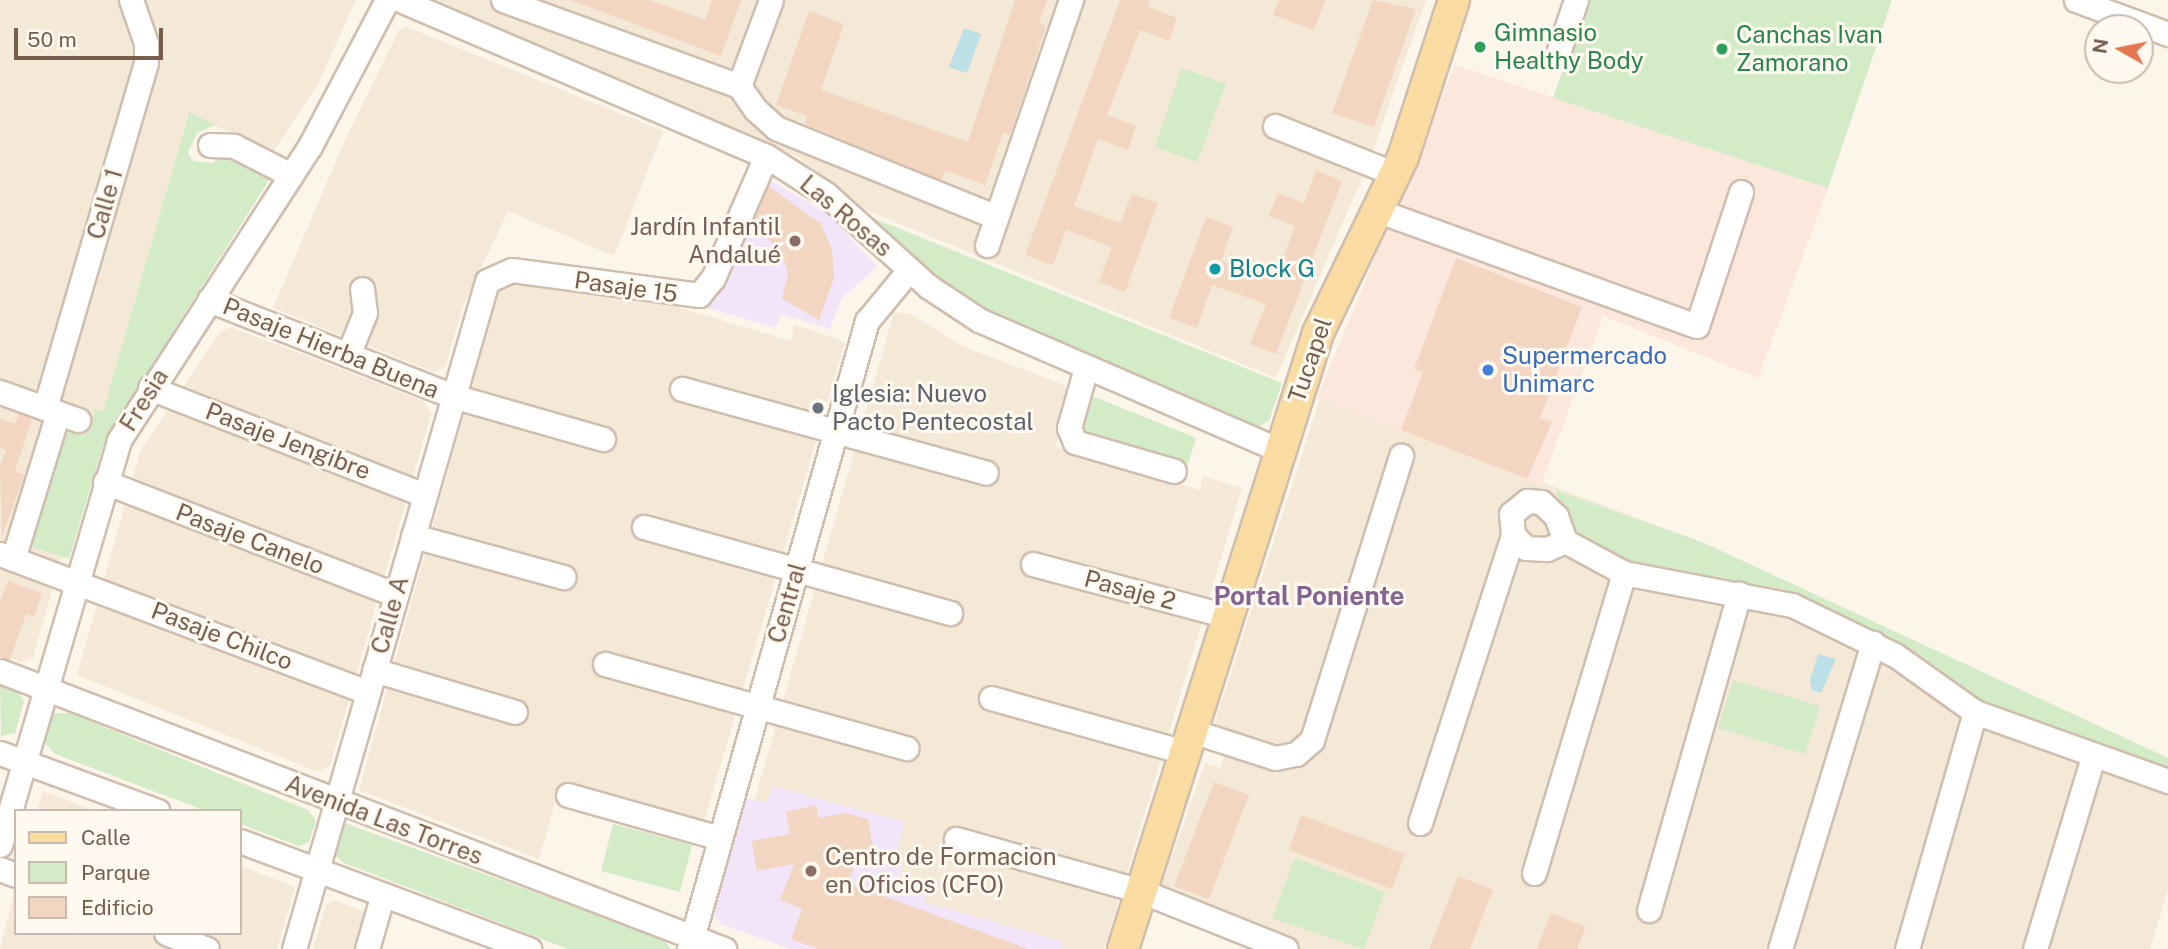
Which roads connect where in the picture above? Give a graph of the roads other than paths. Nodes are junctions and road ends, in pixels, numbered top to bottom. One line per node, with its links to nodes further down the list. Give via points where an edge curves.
1 (131, 0): 32 (street, Calle 1, via 146,43 146,62)
2 (387, 0): 17 (street, Fresia)
3 (400, 0): 15 (street, Las Rosas)
4 (503, 0): 12 (street)
5 (771, 0): 12 (street)
6 (1071, 0): 20 (street)
7 (1454, 0): 16 (main road, Tucapel)
8 (1576, 0): 11 (street)
9 (2076, 0): 10 (street)
10 (2168, 34)
11 (1557, 56)
12 (739, 86): 20 (street, via 776,128)
13 (1275, 126): 16 (street)
14 (210, 145): 17 (street, via 234,146)
15 (766, 156): 22 (street, Las Rosas, via 826,194); 23 (street, Pasaje 15, via 713,278 699,295 512,270)
16 (1395, 174): 19 (main road, Tucapel)
17 (291, 175): 25 (street, Fresia)
18 (1741, 192): 19 (street, via 1697,326)
19 (1376, 210): 35 (main road, Tucapel, via 1335,290)
20 (994, 216): 21 (street)
21 (987, 245)
22 (909, 270): 27 (street, Las Rosas, via 979,320); 33 (street, Central, via 867,321)
23 (487, 281): 31 (street, Calle A)
24 (362, 289): 26 (street, via 365,313)
25 (209, 300): 26 (street, Pasaje Hierba Buena); 28 (street, Fresia)
26 (348, 355): 31 (street, Pasaje Hierba Buena)
27 (1086, 368): 35 (street, Las Rosas); 37 (street, via 1069,428 1075,442)
28 (150, 388): 39 (street, Fresia, via 119,440); 40 (street, Pasaje Jengibre)
29 (682, 389): 33 (street)
30 (0, 392): 32 (street)
31 (453, 396): 34 (street, Pasaje Hierba Buena); 40 (street, Calle A)
32 (60, 414): 45 (street, Calle 1)
33 (835, 431): 38 (street); 47 (street, Central)
34 (603, 439)
35 (1280, 450): 54 (main road, Tucapel)
36 (1401, 456): 64 (street, via 1312,740 1296,754 1275,758)
37 (1174, 471)
38 (986, 473)
39 (105, 482): 50 (street, Fresia); 52 (street, Pasaje Canelo)
40 (425, 495): 43 (street, Calle A)
41 (644, 527): 47 (street)
42 (1513, 535): 44 (street, via 1533,550); 44 (street, via 1511,514 1534,500 1551,510); 73 (street)
43 (413, 536): 49 (street); 52 (street, Calle A)
44 (1565, 541): 48 (street)
45 (7, 556): 50 (street, Pasaje Chilco)
46 (1033, 564): 54 (street, Pasaje 2)
47 (796, 570): 53 (street); 61 (street, Central)
48 (1624, 573): 51 (street); 79 (street)
49 (563, 577)
50 (76, 580): 58 (street, Pasaje Chilco); 59 (street, Fresia)
51 (1739, 594): 55 (street, via 1792,605); 82 (street)
52 (396, 595): 58 (street, Calle A)
53 (950, 613)
54 (1227, 617): 64 (main road, Tucapel)
55 (1873, 643): 63 (street); 92 (street)
56 (605, 664): 61 (street)
57 (0, 671): 59 (street, Avenida Las Torres)
58 (371, 681): 62 (street, Pasaje Chilco); 71 (street, Calle A)
59 (46, 687): 68 (street, Fresia); 71 (street, Avenida Las Torres)
60 (991, 698): 64 (street)
61 (758, 706): 65 (street); 74 (street, Central)
62 (515, 712)
63 (1975, 712): 67 (street); 93 (street)
64 (1188, 741): 80 (main road, Tucapel)
65 (906, 748)
66 (0, 753): 68 (street)
67 (2093, 757): 69 (street); 94 (street)
68 (24, 762): 72 (street); 77 (street, Fresia)
69 (2168, 781)
70 (568, 795): 74 (street)
71 (337, 802): 78 (street, Calle A); 84 (street, Avenida Las Torres)
72 (153, 809)
73 (1420, 823)
74 (720, 838): 84 (street, Central)
75 (956, 839): 80 (street)
76 (242, 842): 78 (street)
77 (0, 845)
78 (317, 869): 81 (street); 86 (street, Calle A)
79 (1534, 873)
80 (1141, 891): 90 (main road, Tucapel); 91 (street)
81 (383, 894): 87 (street); 88 (street)
82 (1649, 911)
83 (171, 935): 85 (street)
84 (691, 943): 89 (street, Avenida Las Torres)
85 (207, 949)
86 (294, 949)
87 (367, 949)
88 (529, 949)
89 (724, 949)
90 (1123, 949)
91 (1286, 949)
92 (1780, 949)
93 (1907, 949)
94 (2035, 949)

